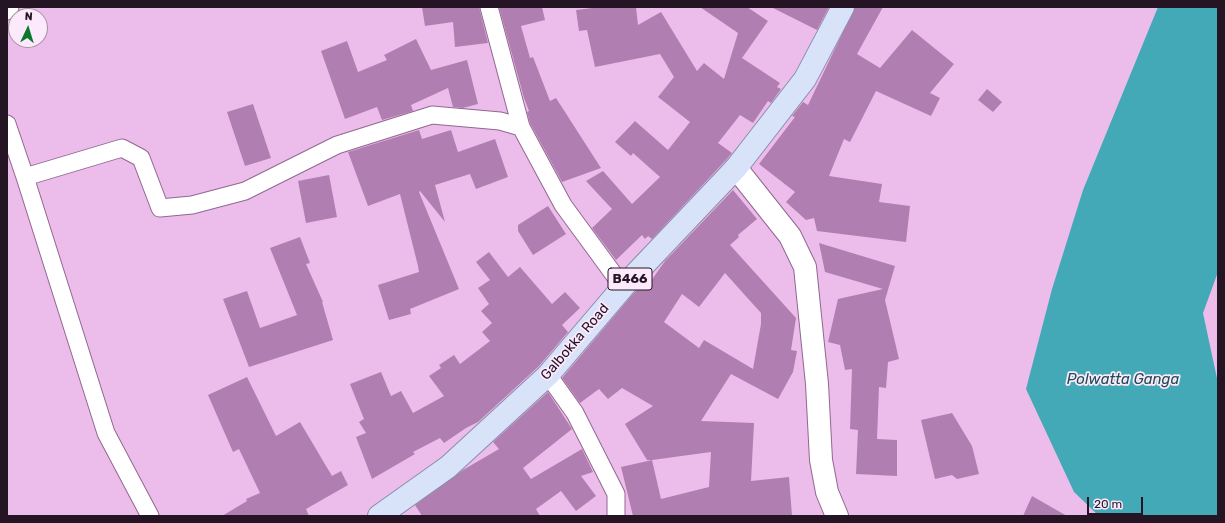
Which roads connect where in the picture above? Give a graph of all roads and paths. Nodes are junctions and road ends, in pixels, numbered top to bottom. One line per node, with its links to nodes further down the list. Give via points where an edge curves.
1 (10, 7): 4 (street)
2 (489, 7): 6 (street)
3 (843, 7): 7 (main road, Galbokka Road / B466, via 805,79)
4 (7, 11)
5 (7, 124): 8 (street)
6 (521, 127): 8 (street, via 500,121 432,115 338,145 245,191 192,205 160,208 141,158 122,148); 9 (street, via 563,205)
7 (736, 168): 9 (main road, Galbokka Road / B466); 14 (main road, via 790,236 805,267 817,384 821,460 827,492)
8 (25, 177): 11 (street, via 106,433)
9 (623, 287): 10 (main road, Galbokka Road / B466)
10 (548, 375): 12 (main road, Galbokka Road / B466, via 448,467); 13 (street, via 575,413 616,494)
11 (150, 516)
12 (379, 516)
13 (616, 516)
14 (837, 516)

